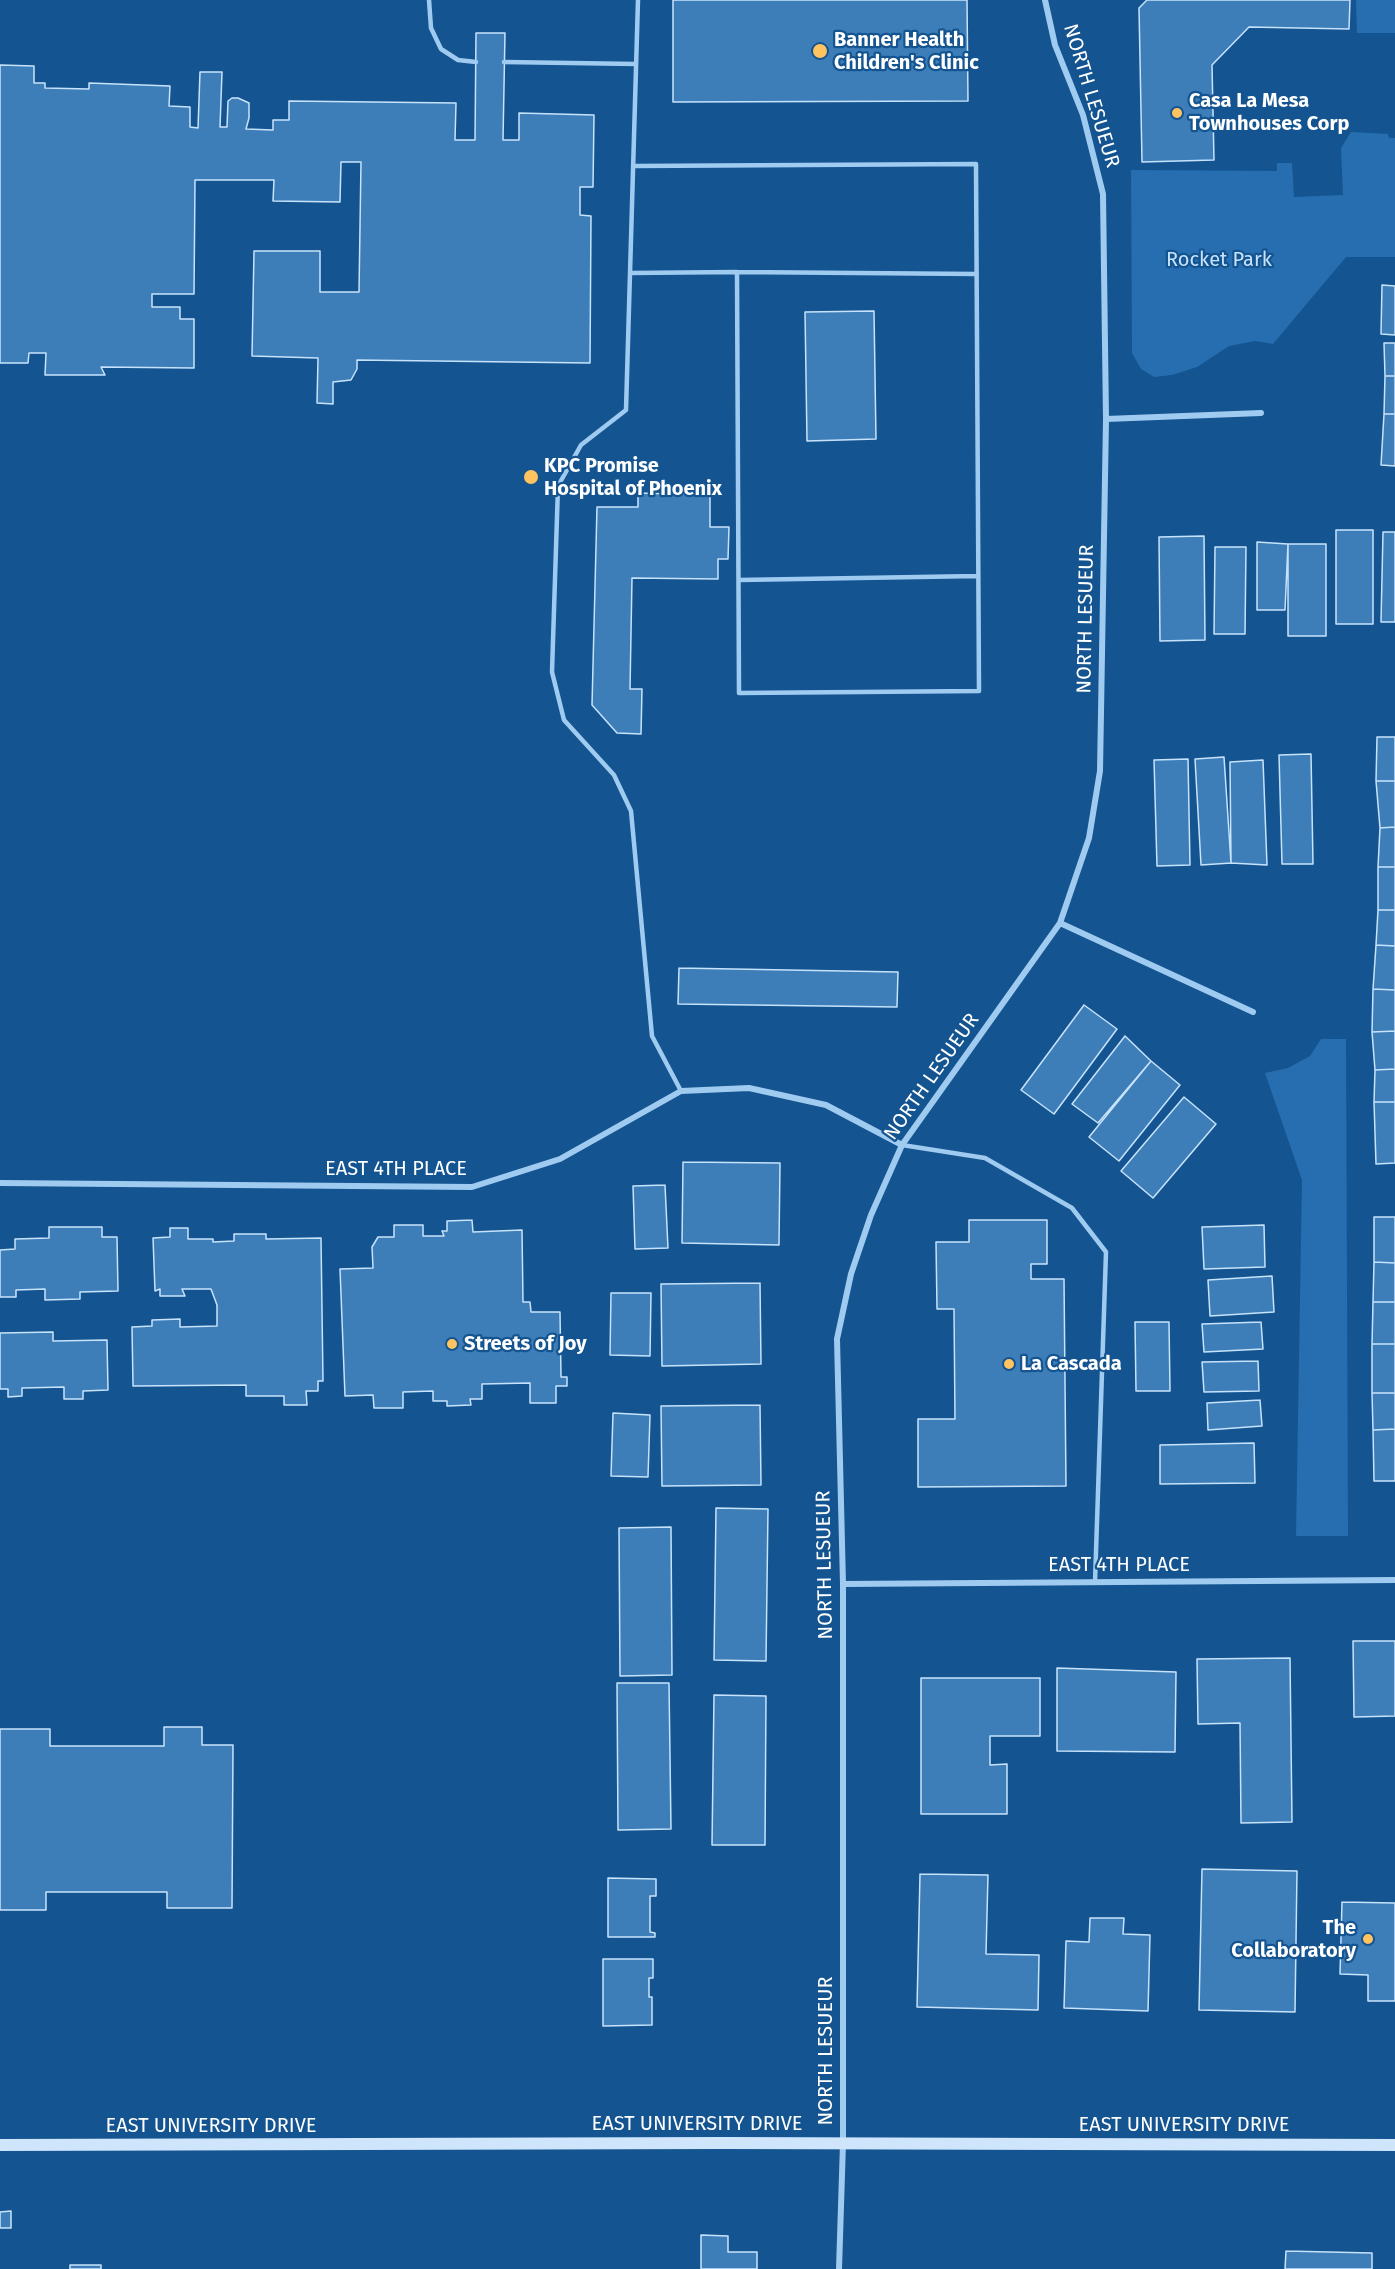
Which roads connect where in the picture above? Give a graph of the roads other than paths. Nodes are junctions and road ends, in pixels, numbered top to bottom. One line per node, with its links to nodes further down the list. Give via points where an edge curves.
1 (429, 0): 4 (lane, via 431,28 441,49 458,60)
2 (638, 0): 6 (lane)
3 (1046, 0): 12 (street, NORTH LESUEUR, via 1055,45 1083,115 1103,194)
4 (476, 62)
5 (504, 62): 6 (lane)
6 (636, 64): 7 (lane)
7 (633, 166): 9 (lane); 10 (lane, via 976,164)
8 (737, 272): 9 (lane); 10 (lane); 14 (lane)
9 (630, 273): 17 (lane, via 626,410 581,445 558,486 552,672 564,720 615,775 631,811 652,1036)
10 (976, 274): 13 (lane)
11 (1261, 413): 12 (street)
12 (1106, 419): 15 (street, NORTH LESUEUR, via 1100,771 1089,838)
13 (978, 576): 14 (lane); 14 (lane, via 979,691 739,693)
14 (739, 580)
15 (1060, 922): 16 (street); 18 (street, NORTH LESUEUR)
16 (1252, 1012)
17 (681, 1091): 18 (street, EAST 4TH PLACE, via 749,1088 826,1105); 19 (street, EAST 4TH PLACE, via 560,1159 472,1187)
18 (902, 1145): 21 (lane, via 985,1158 1072,1208 1106,1252); 22 (street, NORTH LESUEUR, via 871,1215 851,1274 837,1339)
19 (0, 1184)
20 (1395, 1580): 21 (street, EAST 4TH PLACE)
21 (1095, 1582): 22 (street, EAST 4TH PLACE)
22 (843, 1584): 23 (street, NORTH LESUEUR)
23 (843, 2144): 24 (main road, EAST UNIVERSITY DRIVE); 25 (main road, EAST UNIVERSITY DRIVE); 26 (street, NORTH LESUEUR)
24 (0, 2145)
25 (1395, 2145)
26 (839, 2269)

